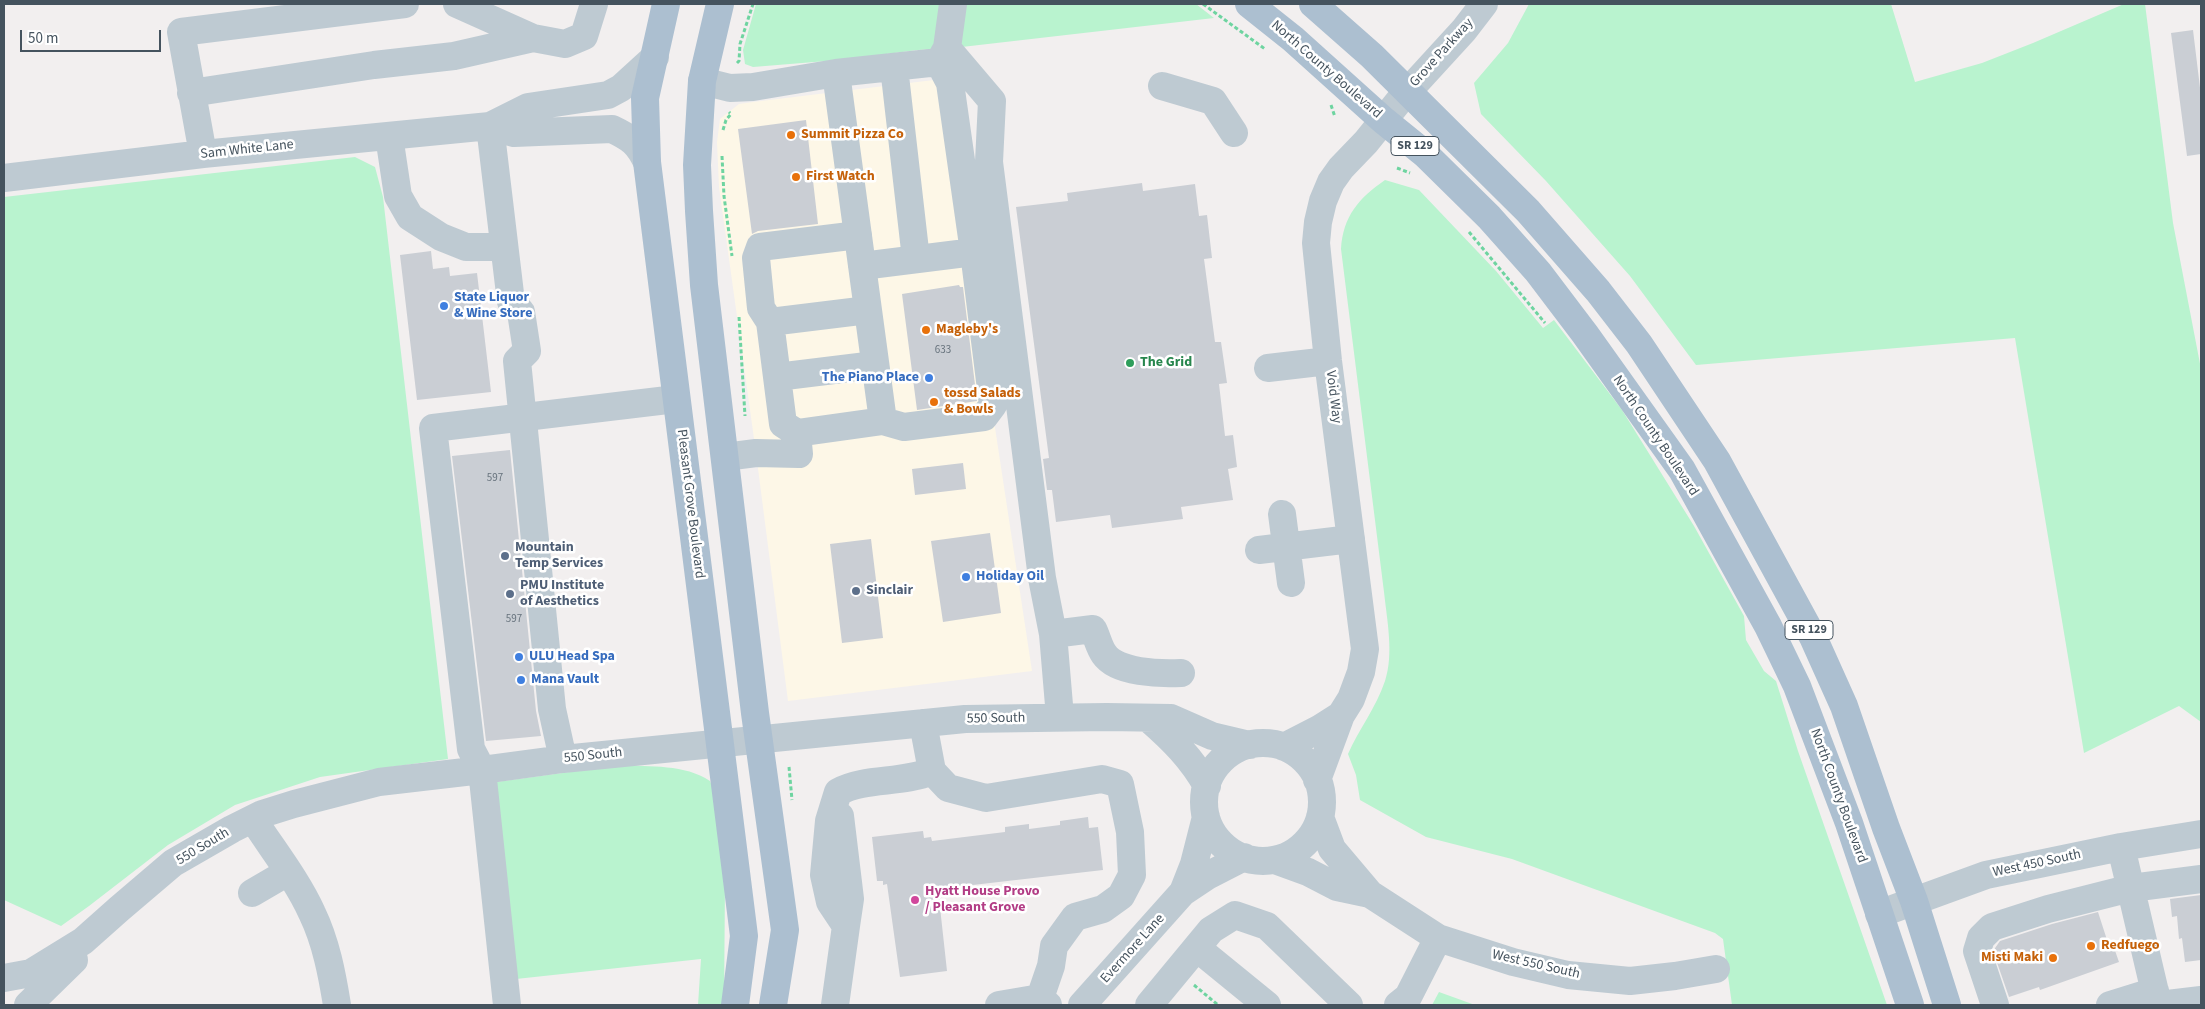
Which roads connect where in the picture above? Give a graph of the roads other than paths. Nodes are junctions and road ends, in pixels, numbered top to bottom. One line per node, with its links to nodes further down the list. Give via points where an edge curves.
1 (405, 4): 17 (street, via 181,32)
2 (457, 4): 10 (street)
3 (594, 4): 10 (street, via 584,36 565,44)
4 (666, 4): 12 (main road, Pleasant Grove Boulevard)
5 (720, 4): 15 (main road)
6 (953, 4): 11 (street)
7 (1249, 4): 18 (main road, North County Boulevard / SR 129, via 1293,39)
8 (1313, 4): 18 (main road, North County Boulevard / SR 129)
9 (1484, 4): 18 (street, Grove Parkway)
10 (534, 38): 17 (street, via 454,56)
11 (943, 55): 13 (street); 27 (street); 46 (street, via 992,101 989,162 1042,578)
12 (655, 57): 19 (street, Sam White Lane, via 621,88 608,95 528,107); 23 (main road, Pleasant Grove Boulevard, via 645,98)
13 (894, 67): 14 (street); 28 (street)
14 (836, 73): 15 (street, via 730,88); 25 (street)
15 (702, 81): 40 (main road, via 697,165 700,220 704,285)
16 (1162, 86): 20 (street, via 1213,101)
17 (191, 93): 22 (street)
18 (1397, 104): 32 (street, Void Way, via 1341,168 1323,201 1316,243); 74 (main road, North County Boulevard / SR 129, via 1528,211 1598,290 1639,344 1717,460 1813,638 1844,706); 75 (main road, North County Boulevard / SR 129, via 1432,161 1488,216 1538,272 1682,470 1768,626 1797,686 1849,823)
19 (490, 126): 21 (street, Sam White Lane); 23 (street, Sam White Lane, via 514,133 612,128 640,146); 26 (street)
20 (1234, 133)
21 (389, 136): 22 (street, Sam White Lane); 26 (street, via 398,196 410,217 441,237 466,247)
22 (203, 154): 24 (street, Sam White Lane)
23 (647, 162): 36 (main road, Pleasant Grove Boulevard)
24 (4, 178)
25 (858, 235): 29 (street); 31 (street, via 760,247 756,258 761,308)
26 (504, 247): 37 (street, via 511,302 521,312 526,351 517,361)
27 (974, 252): 28 (street); 38 (street, via 993,405 984,417 904,427)
28 (916, 259): 29 (street)
29 (862, 266): 30 (street)
30 (868, 310): 31 (street); 33 (street)
31 (770, 322): 35 (street)
32 (1328, 360): 34 (street); 42 (street, Void Way)
33 (875, 365): 35 (street); 38 (street)
34 (1268, 368)
35 (777, 377): 39 (street, via 783,424)
36 (676, 399): 37 (street); 53 (main road, Pleasant Grove Boulevard)
37 (522, 417): 56 (street, via 552,709); 57 (street, via 433,428 471,749)
38 (883, 421): 39 (street)
39 (797, 433): 40 (street, via 799,454 756,453)
40 (725, 457): 52 (main road)
41 (1282, 514): 43 (street)
42 (1351, 539): 43 (street); 48 (street, Void Way, via 1364,649 1361,672)
43 (1286, 547): 44 (street); 45 (street)
44 (1259, 550)
45 (1291, 583)
46 (1053, 634): 47 (street, via 1093,629 1104,655 1116,665 1161,674); 49 (street)
47 (1181, 673)
48 (1341, 715): 55 (street); 59 (street, Void Way)
49 (1060, 718): 50 (street, 550 South); 51 (street, 550 South)
50 (1149, 719): 54 (street, 550 South, via 1171,718 1212,736); 60 (street, via 1185,752)
51 (923, 723): 52 (street, 550 South); 58 (street)
52 (758, 739): 53 (street, 550 South); 88 (main road, via 785,930)
53 (720, 743): 56 (street, 550 South); 87 (main road, Pleasant Grove Boulevard, via 744,936)
54 (1250, 744): 55 (street, via 1268,743); 60 (street, via 1221,761)
55 (1284, 747): 59 (street, via 1299,755)
56 (563, 759): 57 (street, 550 South)
57 (482, 770): 63 (street, 550 South, via 378,782 294,804); 86 (street)
58 (932, 771): 83 (street, via 948,788 986,798 1102,779 1120,784 1130,832 1132,875 1122,896 1103,909 1075,917 1054,946); 89 (street, via 916,778 850,786 838,792 829,821 824,876 830,902 846,926)
59 (1317, 780): 61 (street, via 1322,805)
60 (1206, 786): 62 (street)
61 (1320, 817): 67 (street, via 1309,840 1294,853); 73 (street, via 1332,849)
62 (1206, 818): 66 (street, via 1220,842 1236,855); 71 (street)
63 (253, 819): 68 (street); 77 (street, 550 South, via 173,864)
64 (2201, 834): 65 (street, West 450 South)
65 (2121, 846): 70 (street); 74 (street, West 450 South, via 1986,875)
66 (1244, 857): 67 (street, via 1255,861); 71 (street)
67 (1275, 860): 73 (street, via 1337,887)
68 (288, 872): 72 (street); 85 (street, via 312,912 323,940)
69 (2201, 879): 70 (street)
70 (2131, 888): 81 (street); 98 (street, via 1992,927 1981,938 1977,952)
71 (1183, 892): 91 (street, Evermore Lane)
72 (252, 893)
73 (1370, 894): 76 (street, West 550 South)
74 (1914, 901): 75 (street, West 450 South); 97 (main road, North County Boulevard / SR 129)
75 (1879, 914): 96 (main road, North County Boulevard / SR 129)
76 (1438, 938): 79 (street, West 550 South, via 1513,962 1568,975 1630,981); 95 (street, via 1408,997)
77 (83, 941): 80 (street, via 31,973); 84 (street, via 78,955)
78 (1196, 948): 92 (street); 93 (street); 94 (street, via 1211,930 1235,915 1266,926)
79 (1716, 969)
80 (4, 978)
81 (2157, 1000): 82 (street); 99 (street)
82 (2201, 1000)
83 (1044, 1002): 90 (street)
84 (28, 1005)
85 (337, 1005)
86 (507, 1005)
87 (736, 1005)
88 (773, 1005)
89 (836, 1005)
90 (999, 1005)
91 (1082, 1005)
92 (1149, 1005)
93 (1267, 1005)
94 (1349, 1005)
95 (1398, 1005)
96 (1910, 1005)
97 (1947, 1005)
98 (1995, 1005)
99 (2110, 1005)

